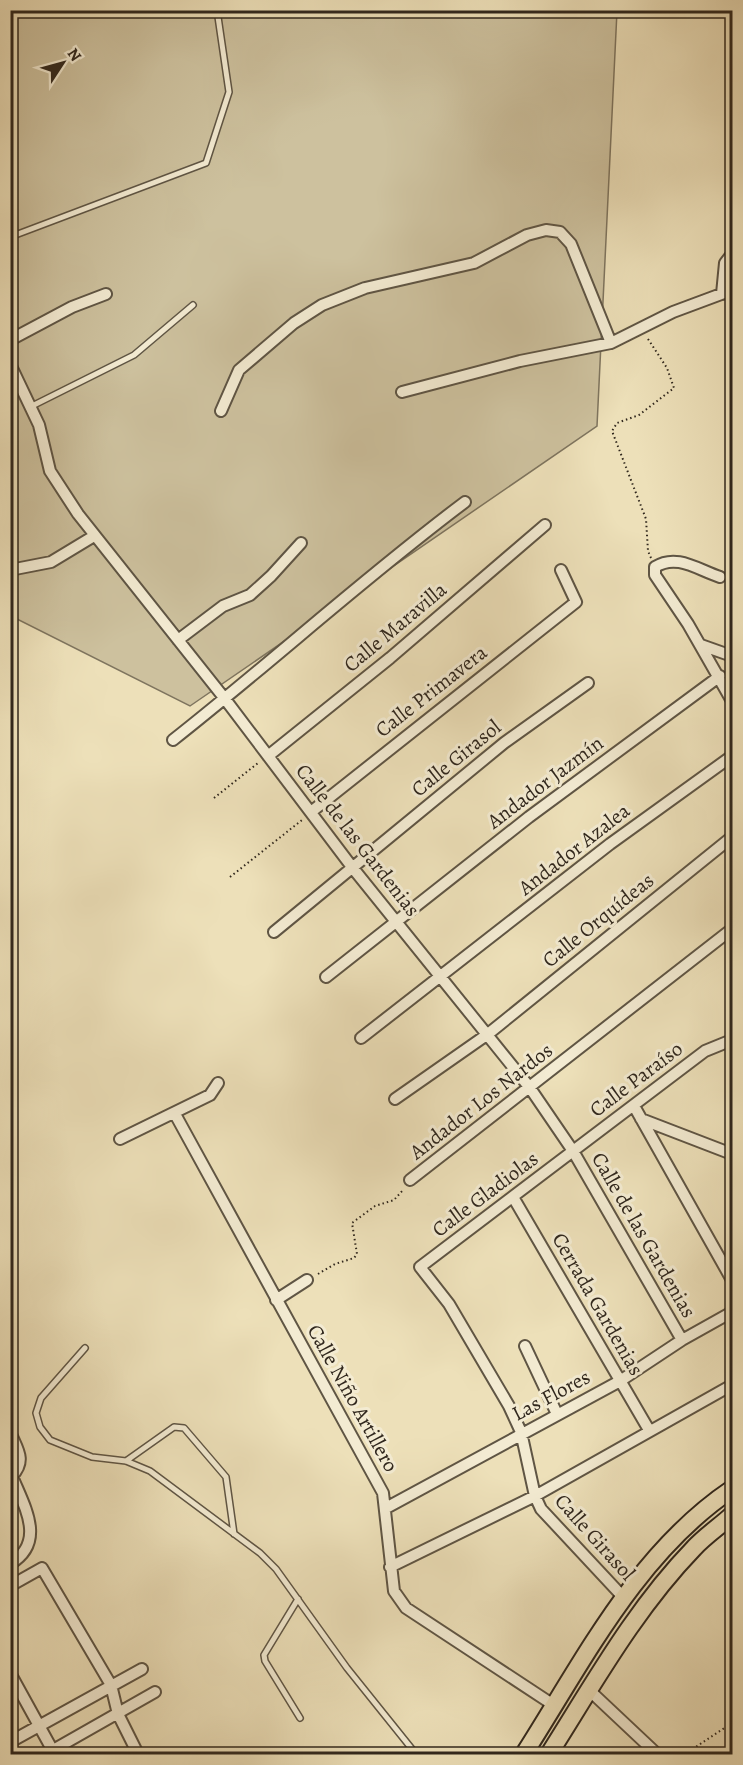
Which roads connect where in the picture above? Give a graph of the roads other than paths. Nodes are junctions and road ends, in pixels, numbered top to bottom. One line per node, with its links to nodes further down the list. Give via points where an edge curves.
1 (217, 10): 2 (lane, via 229,92 206,163)
2 (10, 237)
3 (732, 254): 4 (street, via 724,263)
4 (728, 292): 8 (street, via 673,312)
5 (106, 294): 7 (street)
6 (192, 305): 11 (lane, via 134,356)
7 (10, 340)
8 (611, 343): 10 (street); 12 (street, via 571,244 560,232 546,230 527,235 474,263 365,288 322,305 294,323 239,370)
9 (10, 364): 11 (street, Calle de las Gardenias)
10 (402, 393)
11 (30, 407): 15 (street, Calle de las Gardenias, via 39,425 50,471)
12 (220, 411)
13 (465, 502): 25 (street)
14 (545, 525): 28 (street, Calle Maravilla)
15 (94, 536): 17 (street, via 51,562); 20 (street, Calle de las Gardenias)
16 (301, 543): 20 (street, via 250,595 223,606)
17 (10, 570)
18 (561, 570): 30 (street, Calle Primavera, via 576,602)
19 (720, 577): 21 (street, via 680,560 664,561 655,567 655,575)
20 (178, 640): 25 (street, Calle de las Gardenias)
21 (701, 644): 22 (street); 23 (street)
22 (732, 656)
23 (720, 676): 26 (street); 33 (street, Andador Jazmín)
24 (588, 683): 32 (street, Calle Girasol, via 522,729)
25 (225, 699): 27 (street); 28 (street, Calle de las Gardenias)
26 (732, 701)
27 (173, 740)
28 (268, 756): 30 (street, Calle de las Gardenias)
29 (732, 756): 37 (street, Andador Azalea, via 645,818)
30 (311, 812): 32 (street, Calle de las Gardenias)
31 (732, 837): 38 (street, Calle Orquídeas)
32 (352, 867): 33 (street, Calle de las Gardenias); 35 (street, Calle Girasol)
33 (396, 921): 36 (street, Andador Jazmín); 37 (street, Calle de las Gardenias)
34 (732, 929): 42 (street, Andador Los Nardos)
35 (274, 932)
36 (326, 977)
37 (442, 977): 38 (street, Calle de las Gardenias); 39 (street, Andador Azalea)
38 (488, 1034): 42 (street, Calle de las Gardenias); 43 (street, Calle Orquídeas)
39 (361, 1038)
40 (729, 1041): 44 (street, Calle Paraíso, via 705,1051)
41 (218, 1083): 45 (street, via 210,1095)
42 (530, 1088): 48 (street, Calle de las Gardenias); 50 (street, Andador Los Nardos)
43 (395, 1099)
44 (634, 1106): 46 (street); 48 (street, Calle Paraíso)
45 (175, 1114): 47 (street); 55 (street, Calle Niño Artillero)
46 (641, 1119): 49 (street); 54 (street)
47 (120, 1139)
48 (573, 1152): 51 (street, Calle Gladiolas); 57 (street, Calle de las Gardenias)
49 (732, 1155)
50 (410, 1180)
51 (513, 1197): 52 (street, Calle Gladiolas); 60 (street, Cerrada Gardenias)
52 (420, 1267): 65 (street, Calle Girasol, via 449,1304)
53 (307, 1280): 55 (street)
54 (732, 1280)
55 (276, 1300): 70 (street, Calle Niño Artillero, via 383,1493)
56 (732, 1312): 57 (street, Las Flores)
57 (682, 1340): 60 (street, Las Flores)
58 (525, 1346): 62 (street)
59 (85, 1348): 66 (lane, via 40,1398 36,1413 40,1427 50,1440 92,1457)
60 (620, 1381): 62 (street, Las Flores); 63 (street, Cerrada Gardenias)
61 (732, 1385): 63 (street)
62 (557, 1414): 65 (street, Las Flores)
63 (649, 1430): 69 (street)
64 (10, 1431): 67 (street, via 21,1457 20,1468)
65 (521, 1432): 69 (street, Calle Girasol); 70 (street, Las Flores)
66 (126, 1461): 72 (lane, via 150,1471); 72 (lane, via 174,1427 184,1428 226,1477)
67 (11, 1476): 73 (street, via 29,1517 30,1544 24,1556)
68 (732, 1489): 76 (main road, via 685,1525)
69 (535, 1496): 74 (street); 76 (street, Calle Girasol, via 568,1541)
70 (386, 1508): 74 (street, Calle Niño Artillero)
71 (732, 1515): 81 (main road, via 695,1546 652,1597)
72 (234, 1534): 77 (lane, via 276,1569)
73 (10, 1563)
74 (390, 1567): 83 (street, Calle Niño Artillero, via 394,1592 406,1608)
75 (10, 1586): 80 (street, via 42,1568)
76 (624, 1598): 83 (main road)
77 (298, 1599): 85 (lane, via 264,1654); 91 (lane)
78 (142, 1669): 80 (street)
79 (10, 1673): 86 (street)
80 (111, 1685): 84 (street); 86 (street)
81 (589, 1690): 88 (street); 93 (main road)
82 (154, 1692): 84 (street)
83 (555, 1706): 92 (main road)
84 (118, 1714): 89 (street); 90 (street)
85 (300, 1718)
86 (39, 1726): 87 (street); 89 (street)
87 (10, 1742)
88 (642, 1750): 94 (street)
89 (50, 1753)
90 (138, 1755)
91 (416, 1755)
92 (524, 1755)
93 (549, 1755)
94 (657, 1755)

